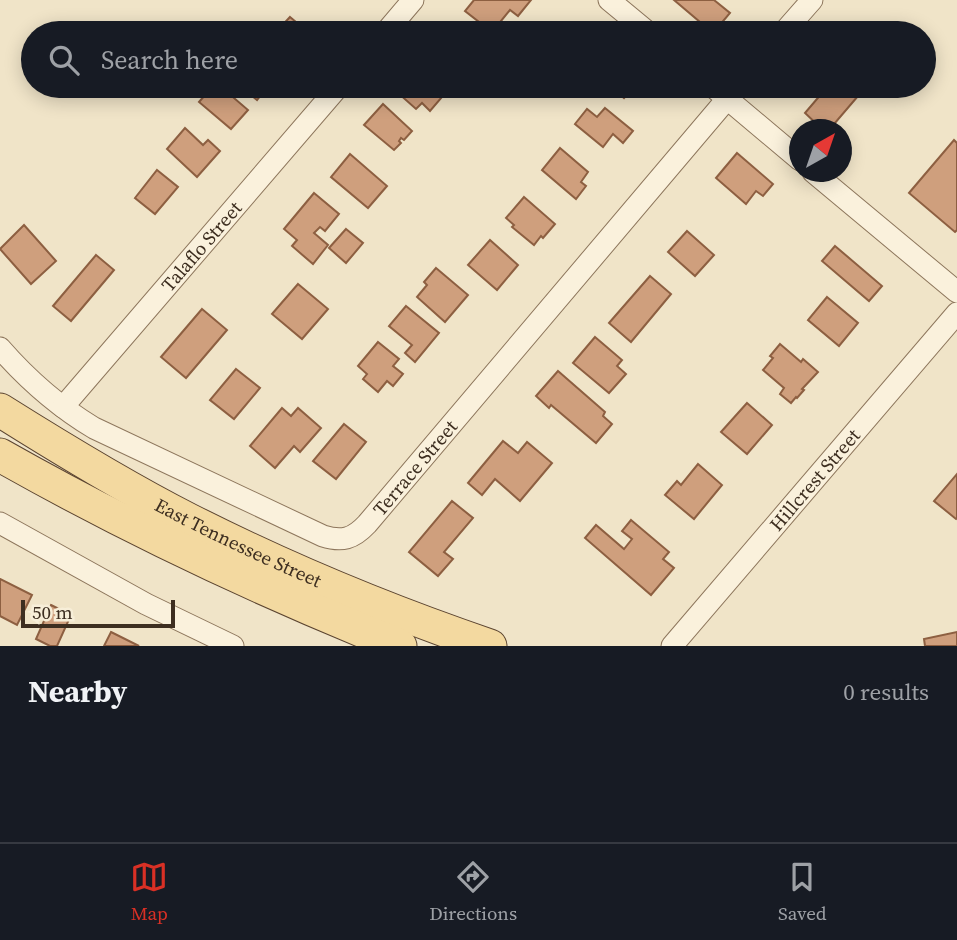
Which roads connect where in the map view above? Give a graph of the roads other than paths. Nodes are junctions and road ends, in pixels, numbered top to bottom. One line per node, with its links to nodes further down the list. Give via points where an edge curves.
1 (413, 0): 4 (street)
2 (609, 0): 5 (street)
3 (812, 0): 6 (street)
4 (395, 21)
5 (634, 21)
6 (794, 21)
7 (330, 98): 15 (street, Talaflo Street)
8 (719, 98): 15 (street, Terrace Street, via 401,485 362,530 349,538 337,540 311,530 105,433)
9 (734, 98): 10 (street)
10 (789, 150)
11 (825, 182): 12 (street)
12 (957, 292)
13 (957, 313): 22 (street, Hillcrest Street)
14 (0, 348): 15 (street, Terrace Street)
15 (63, 407)
16 (0, 410): 21 (main road, East Tennessee Street, via 93,468 214,532 365,600)
17 (0, 456): 20 (main road, East Tennessee Street, via 220,568)
18 (0, 523): 19 (street)
19 (233, 646)
20 (400, 646)
21 (490, 646)
22 (672, 646)

